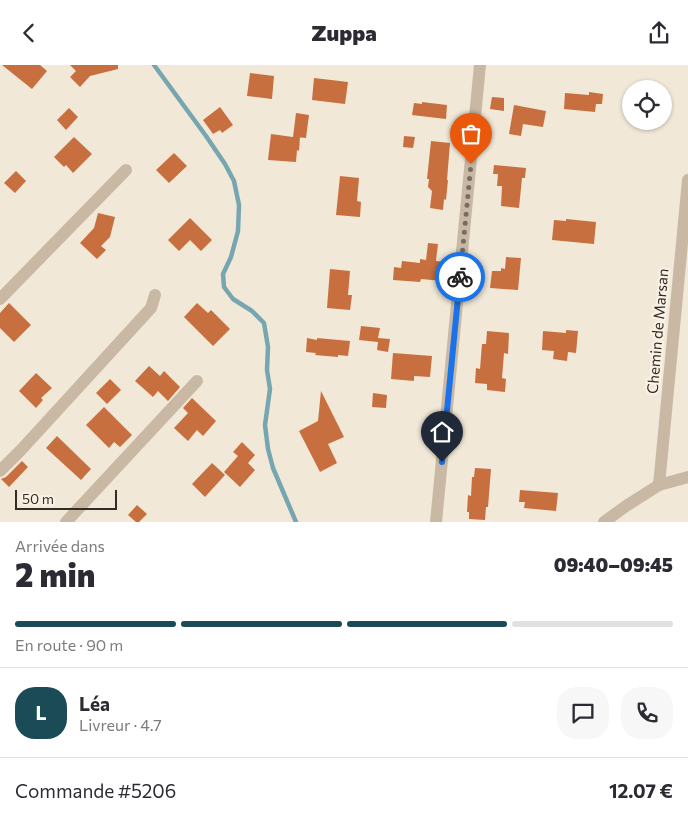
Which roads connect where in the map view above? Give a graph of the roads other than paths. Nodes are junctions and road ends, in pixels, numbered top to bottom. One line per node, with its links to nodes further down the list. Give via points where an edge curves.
1 (480, 65): 11 (street)
2 (126, 170): 5 (street)
3 (688, 180): 9 (street, Chemin de Marsan)
4 (155, 295): 7 (street, via 150,308)
5 (0, 299)
6 (198, 381): 10 (street)
7 (0, 471)
8 (688, 477): 9 (street)
9 (659, 485): 12 (street)
10 (66, 522)
11 (436, 522)
12 (604, 522)

